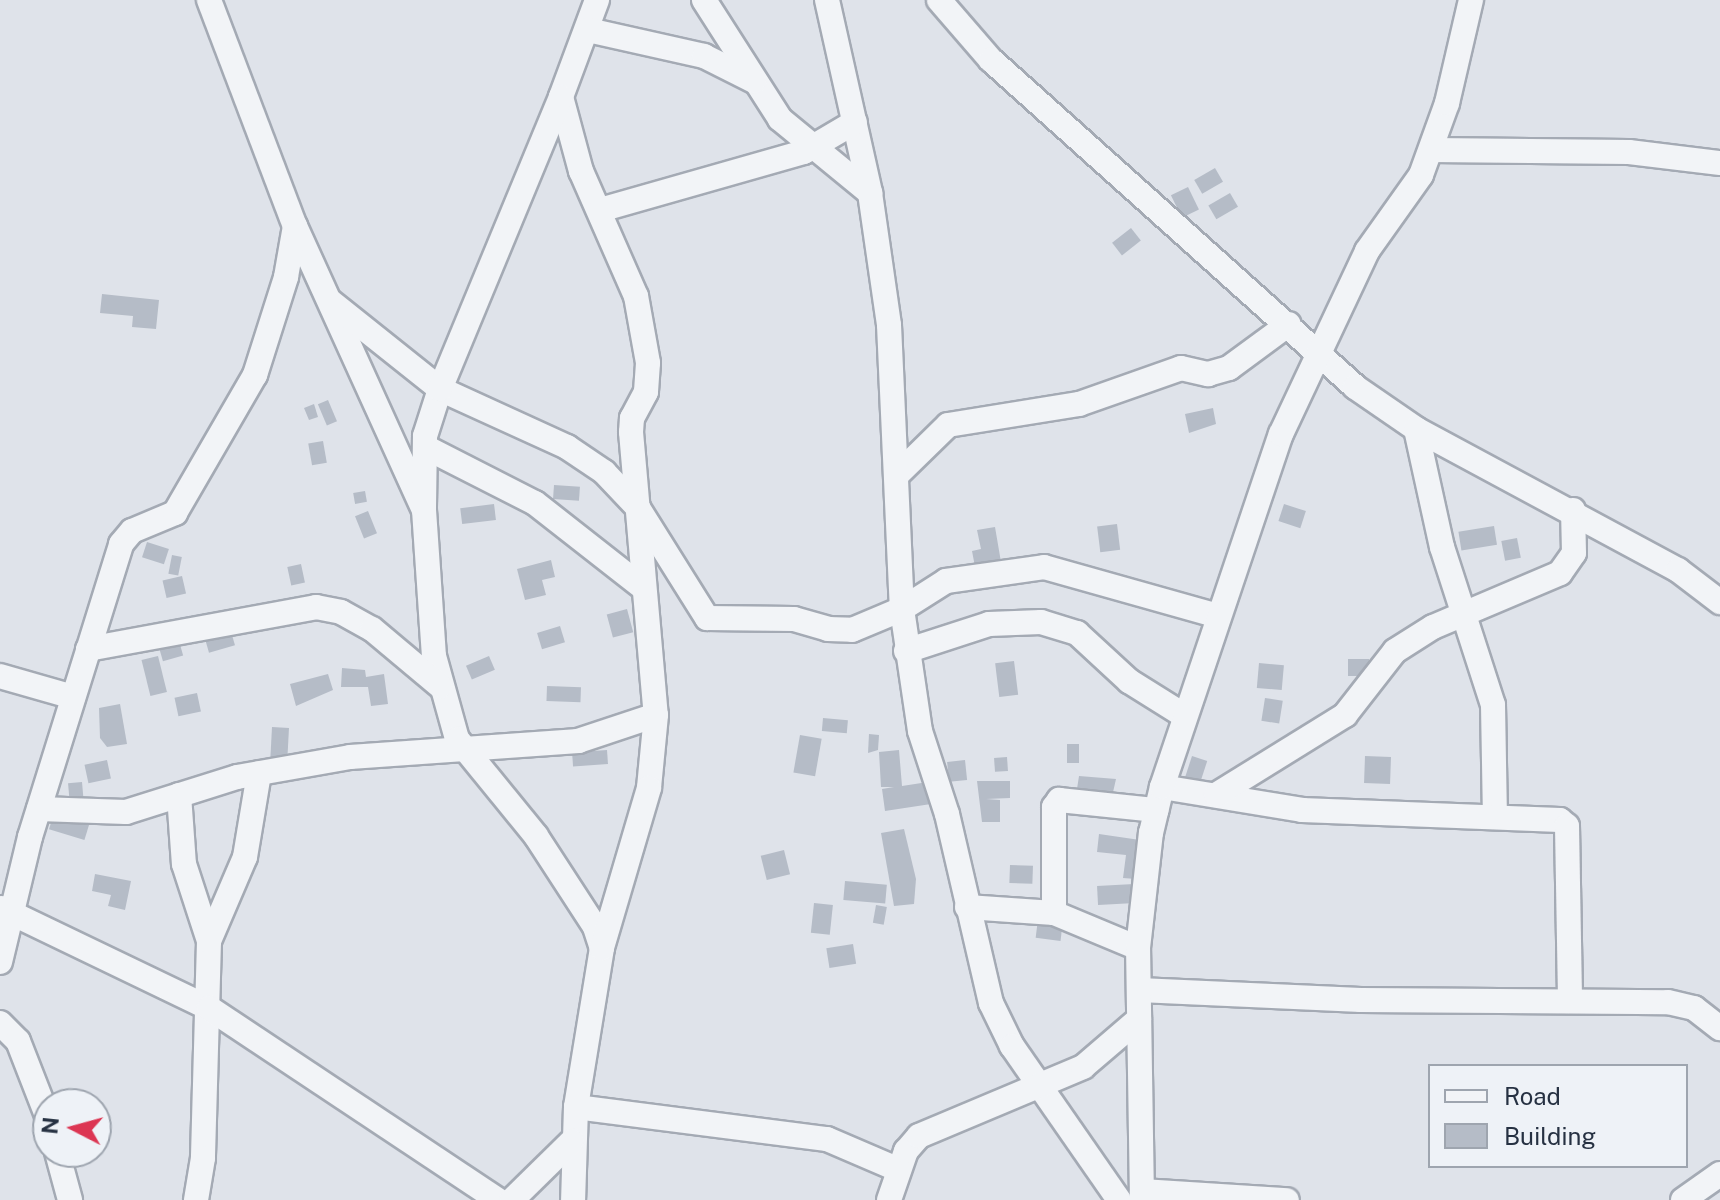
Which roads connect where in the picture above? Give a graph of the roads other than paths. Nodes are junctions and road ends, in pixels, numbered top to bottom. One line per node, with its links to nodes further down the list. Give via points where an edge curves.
1 (209, 0): 16 (street)
2 (597, 0): 7 (street)
3 (704, 0): 8 (street)
4 (827, 0): 10 (street)
5 (939, 0): 18 (street, via 991,60)
6 (1471, 0): 12 (street)
7 (588, 30): 8 (street, via 704,56); 9 (street)
8 (754, 81): 11 (street, via 780,119)
9 (561, 97): 15 (street, via 581,171); 20 (street)
10 (855, 122): 11 (street); 14 (street)
11 (815, 148): 14 (street); 15 (street)
12 (1432, 150): 13 (street, via 1629,152); 19 (street, via 1421,175 1367,251)
13 (1720, 163)
14 (870, 193): 23 (street, via 889,325)
15 (600, 210): 24 (street, via 636,296 648,363 646,392 631,423)
16 (295, 226): 17 (street); 32 (street, via 286,277 255,375 175,513 132,531 121,544)
17 (326, 299): 20 (street); 25 (street)
18 (1289, 324): 19 (street); 23 (street, via 1229,368 1208,374 1181,368 1079,404 948,425)
19 (1318, 350): 21 (street, via 1355,387); 31 (street, via 1281,434)
20 (440, 389): 22 (street); 24 (street, via 567,447 604,472)
21 (1416, 429): 26 (street); 30 (street, via 1442,547)
22 (425, 447): 25 (street); 27 (street, via 535,503)
23 (897, 475): 29 (street)
24 (638, 508): 27 (street); 29 (street, via 707,618 794,619 852,630)
25 (424, 510): 35 (street)
26 (1573, 510): 28 (street, via 1678,570); 30 (street, via 1574,553 1569,566)
27 (642, 587): 37 (street)
28 (1720, 602)
29 (902, 609): 31 (street, via 946,581 1044,567); 33 (street)
30 (1464, 613): 42 (street, via 1395,651 1345,715); 45 (street, via 1493,705)
31 (1218, 616): 38 (street)
32 (88, 649): 35 (street, via 316,607 372,629); 36 (street)
33 (906, 651): 38 (street, via 989,624 1041,622 1077,633 1129,681); 48 (street, via 920,731 947,814)
34 (0, 676): 36 (street)
35 (440, 686): 39 (street, via 457,739)
36 (73, 697): 44 (street)
37 (656, 715): 39 (street, via 578,741); 52 (street, via 649,788)
38 (1185, 716): 43 (street)
39 (467, 751): 40 (street, via 350,757); 52 (street, via 536,836 595,927)
40 (259, 773): 41 (street); 51 (street, via 245,857)
41 (179, 795): 44 (street, via 126,812); 51 (street, via 184,864)
42 (1216, 795): 43 (street); 45 (street, via 1302,810)
43 (1159, 799): 50 (street, via 1059,800 1054,807); 53 (street)
44 (39, 809): 46 (street)
45 (1495, 817): 56 (street, via 1547,818 1567,826)
46 (24, 864): 47 (street); 49 (street)
47 (0, 876)
48 (967, 907): 50 (street); 61 (street, via 991,1003)
49 (7, 910): 54 (street); 57 (street)
50 (1054, 913): 53 (street)
51 (209, 941): 57 (street)
52 (602, 948): 63 (street)
53 (1138, 948): 55 (street)
54 (0, 962)
55 (1139, 990): 56 (street, via 1361,1000); 58 (street)
56 (1570, 1001): 60 (street, via 1668,1002 1694,1008)
57 (209, 1008): 71 (street, via 203,1158); 72 (street)
58 (1139, 1019): 61 (street, via 1083,1067); 69 (street)
59 (0, 1023): 62 (street, via 18,1041)
60 (1720, 1028)
61 (1038, 1084): 67 (street, via 935,1126 906,1151); 76 (street)
62 (36, 1088)
63 (576, 1107): 64 (street); 67 (street, via 827,1139)
64 (572, 1141): 73 (street); 74 (street)
65 (1720, 1153): 68 (street)
66 (61, 1168): 70 (street)
67 (899, 1170): 75 (street)
68 (1715, 1177): 78 (street)
69 (1142, 1195): 77 (street)
70 (70, 1200)
71 (196, 1200)
72 (498, 1200)
73 (512, 1200)
74 (573, 1200)
75 (889, 1200)
76 (1119, 1200)
77 (1287, 1200)
78 (1683, 1200)

